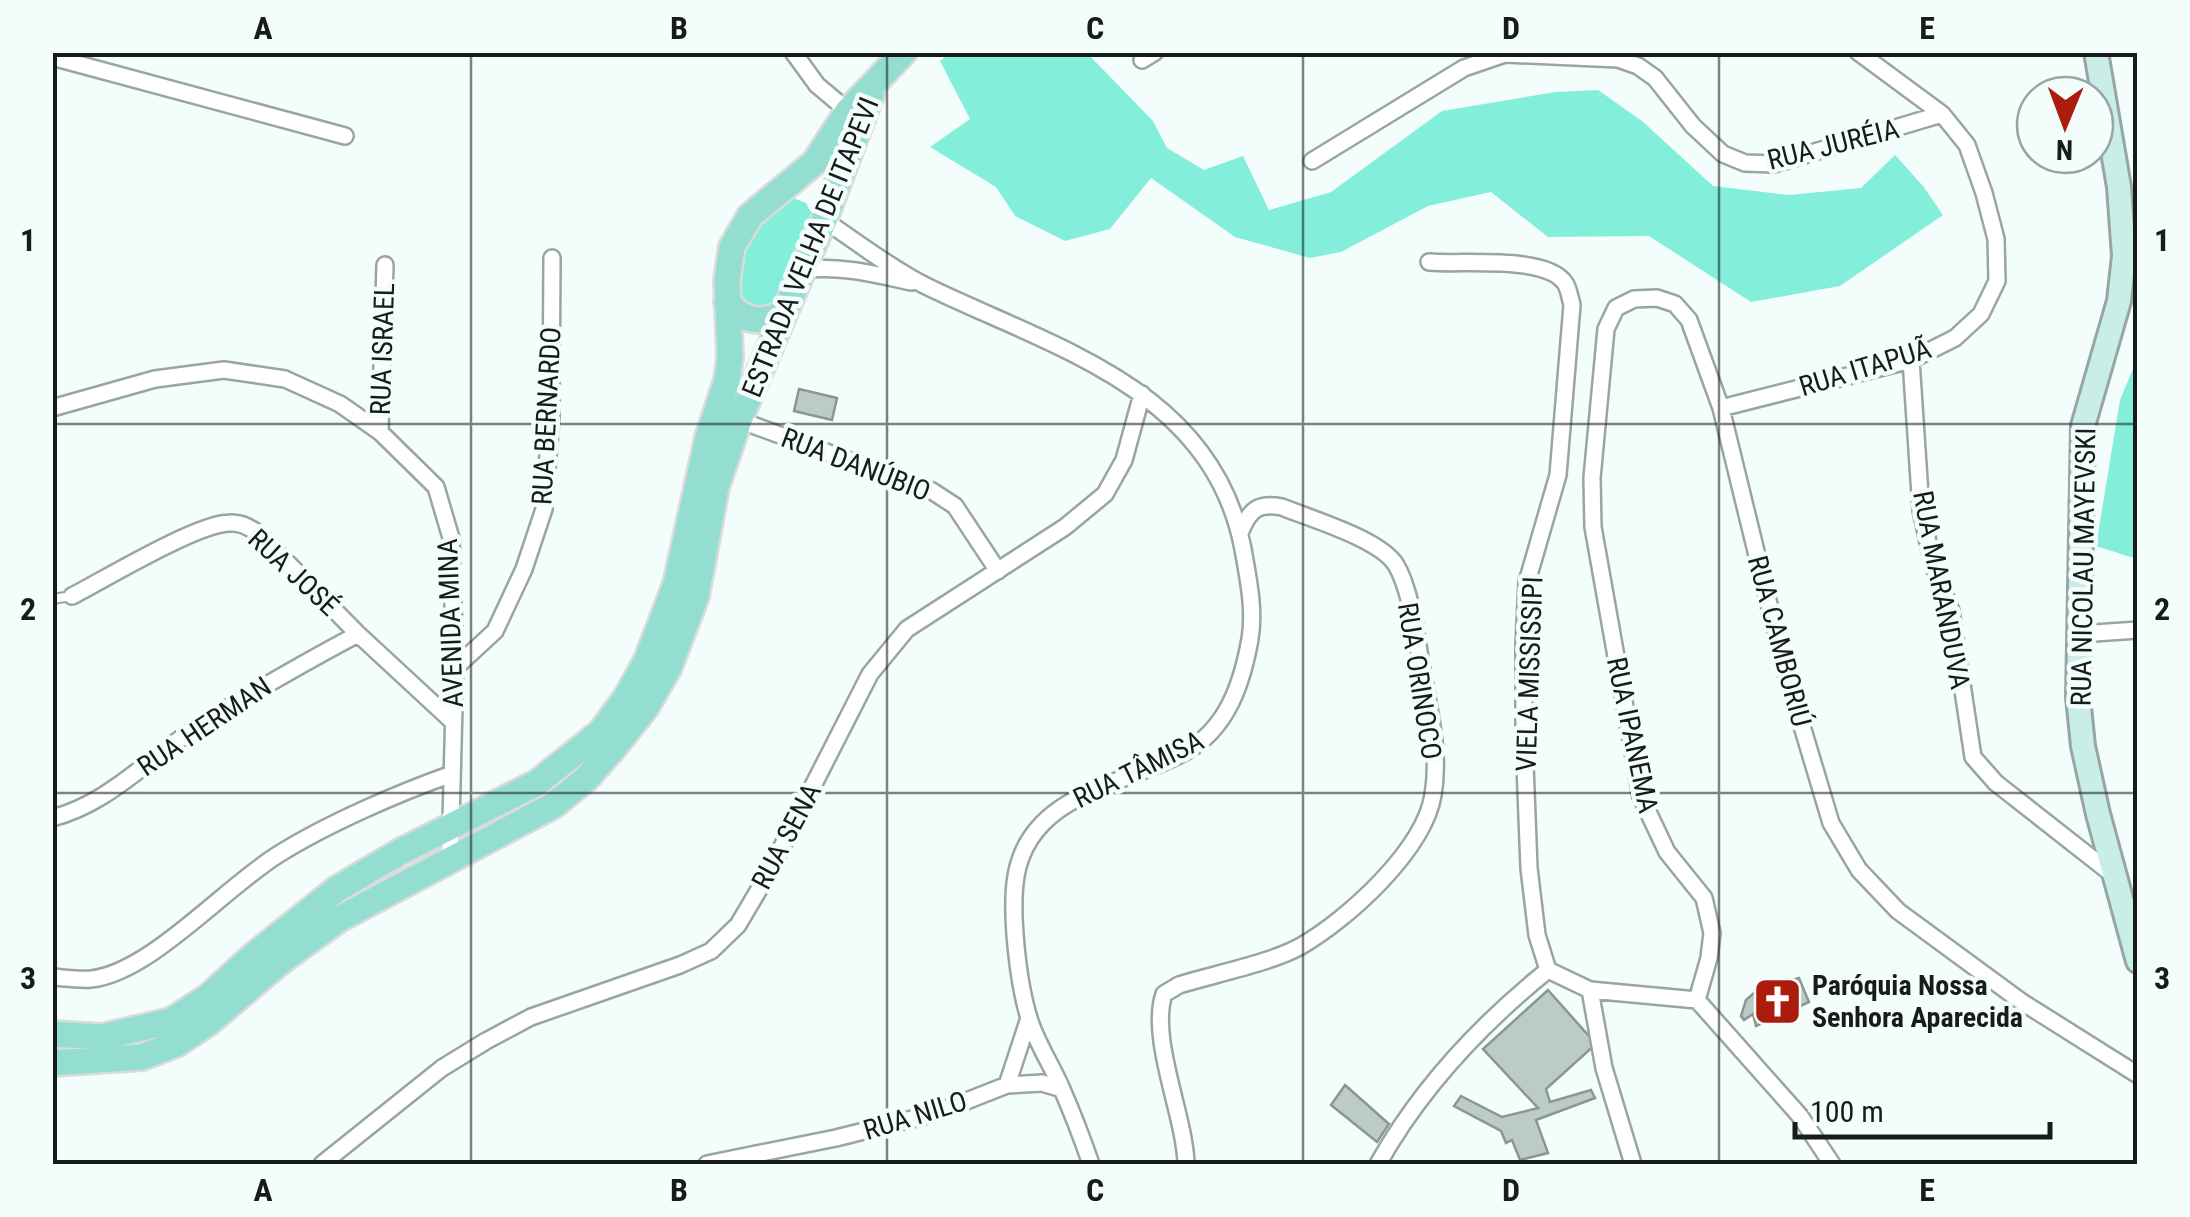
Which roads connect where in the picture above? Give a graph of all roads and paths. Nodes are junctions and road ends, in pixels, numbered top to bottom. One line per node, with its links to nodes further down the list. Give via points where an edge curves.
1 (794, 52): 7 (street, via 817,85)
2 (904, 52): 6 (main road)
3 (1858, 52): 8 (street, RUA ITAPUÃ)
4 (2101, 54): 33 (street, RUA NICOLAU MAYEVSKI, via 2124,256 2119,301 2083,426)
5 (52, 57): 9 (street)
6 (878, 78): 7 (main road, ESTRADA VELHA DE ITAPEVI); 12 (main road, ESTRADA VELHA DE ITAPEVI)
7 (848, 110): 11 (main road, ESTRADA VELHA DE ITAPEVI, via 815,162)
8 (1942, 114): 10 (street, RUA JURÉIA, via 1774,164 1745,163 1723,154 1692,126 1656,78 1638,66 1618,59 1505,54 1464,68); 20 (street, RUA ITAPUÃ, via 1967,146 1984,193 1996,239 1997,281 1981,314 1956,338)
9 (345, 136)
10 (1312, 161)
11 (772, 194): 12 (main road, via 806,195); 18 (main road, ESTRADA VELHA DE ITAPEVI, via 732,247)
12 (824, 220): 16 (main road, ESTRADA VELHA DE ITAPEVI); 17 (street, RUA TÂMISA)
13 (552, 258): 34 (street, RUA BERNARDO, via 544,508 495,631)
14 (1429, 262): 42 (street, VIELA MISSISSIPI, via 1538,266 1567,285 1572,306 1558,476 1527,582 1524,644 1530,868)
15 (384, 266): 25 (street, RUA ISRAEL)
16 (802, 270): 17 (street, RUA TÂMISA, via 825,266); 19 (main road, ESTRADA VELHA DE ITAPEVI)
17 (922, 284): 21 (street, RUA TÂMISA, via 1104,367)
18 (727, 302): 19 (main road, via 754,321); 38 (main road, ESTRADA VELHA DE ITAPEVI, via 727,380 676,584 647,660 600,732 572,758)
19 (784, 314): 24 (main road, ESTRADA VELHA DE ITAPEVI)
20 (1911, 360): 23 (street, RUA ITAPUÃ); 40 (street, RUA MARANDUVA, via 1921,510 1951,612 1973,757 1996,783)
21 (1142, 394): 27 (street, RUA TÂMISA, via 1199,448); 28 (street, RUA SENA, via 1124,460 1105,494)
22 (52, 408): 25 (street, AVENIDA MINA, via 224,370 285,380 340,404)
23 (1720, 408): 26 (street, RUA CAMBORIÚ, via 1689,320 1675,304 1634,299 1616,308 1603,349); 49 (street, RUA CAMBORIÚ, via 1784,666 1831,822 1859,870 1898,911 2022,1002)
24 (740, 420): 28 (street, RUA DANÚBIO, via 932,491 962,515); 39 (main road, ESTRADA VELHA DE ITAPEVI, via 716,486 696,596 646,707 587,778 554,805)
25 (380, 432): 34 (street, AVENIDA MINA, via 436,488 451,538)
26 (1592, 478): 45 (street, RUA IPANEMA, via 1593,527 1640,797 1667,852 1704,898 1712,932)
27 (1240, 533): 46 (street, RUA TÂMISA, via 1252,625 1246,666 1215,730 1186,752 1059,809 1028,841 1016,874 1014,916); 55 (street, RUA ORINOCO, via 1248,514 1269,504 1382,549 1395,562 1404,582 1436,772 1433,799 1413,841 1360,902 1300,946 1164,994 1164,1046)
28 (998, 571): 52 (street, RUA SENA, via 907,629 870,674 768,874 738,925 711,951 531,1017 486,1041)
29 (72, 596): 30 (lane, RUA JOSÉ); 32 (street, RUA JOSÉ, via 200,530 242,524)
30 (52, 600)
31 (2138, 630): 33 (street)
32 (358, 634): 35 (street, RUA JOSÉ); 37 (street, RUA HERMAN, via 254,689 100,800)
33 (2080, 634): 40 (street, RUA NICOLAU MAYEVSKI, via 2082,746)
34 (455, 668): 35 (street, AVENIDA MINA)
35 (452, 721): 36 (street, AVENIDA MINA)
36 (452, 774): 38 (street, AVENIDA MINA); 43 (street, via 282,852 124,970 91,979)
37 (52, 818)
38 (452, 826): 39 (street, AVENIDA MINA); 47 (main road, ESTRADA VELHA DE ITAPEVI, via 337,889 208,998 171,1021 102,1037)
39 (450, 860): 48 (main road, ESTRADA VELHA DE ITAPEVI, via 338,919 176,1044 142,1057)
40 (2112, 874): 41 (street, RUA NICOLAU MAYEVSKI)
41 (2138, 962)
42 (1548, 970): 44 (street); 56 (street, via 1450,1063)
43 (52, 978)
44 (1590, 990): 45 (street); 57 (street, via 1604,1068)
45 (1698, 1000): 58 (street, via 1800,1116)
46 (1029, 1018): 50 (street); 51 (street, RUA TÂMISA)
47 (52, 1034)
48 (52, 1063)
49 (2138, 1075)
50 (1007, 1085): 51 (street, RUA NILO, via 1042,1082); 53 (street, RUA NILO, via 936,1112)
51 (1062, 1090): 54 (street, RUA TÂMISA)
52 (322, 1164)
53 (707, 1164)
54 (1091, 1164)
55 (1186, 1164)
56 (1378, 1164)
57 (1633, 1164)
58 (1832, 1164)

